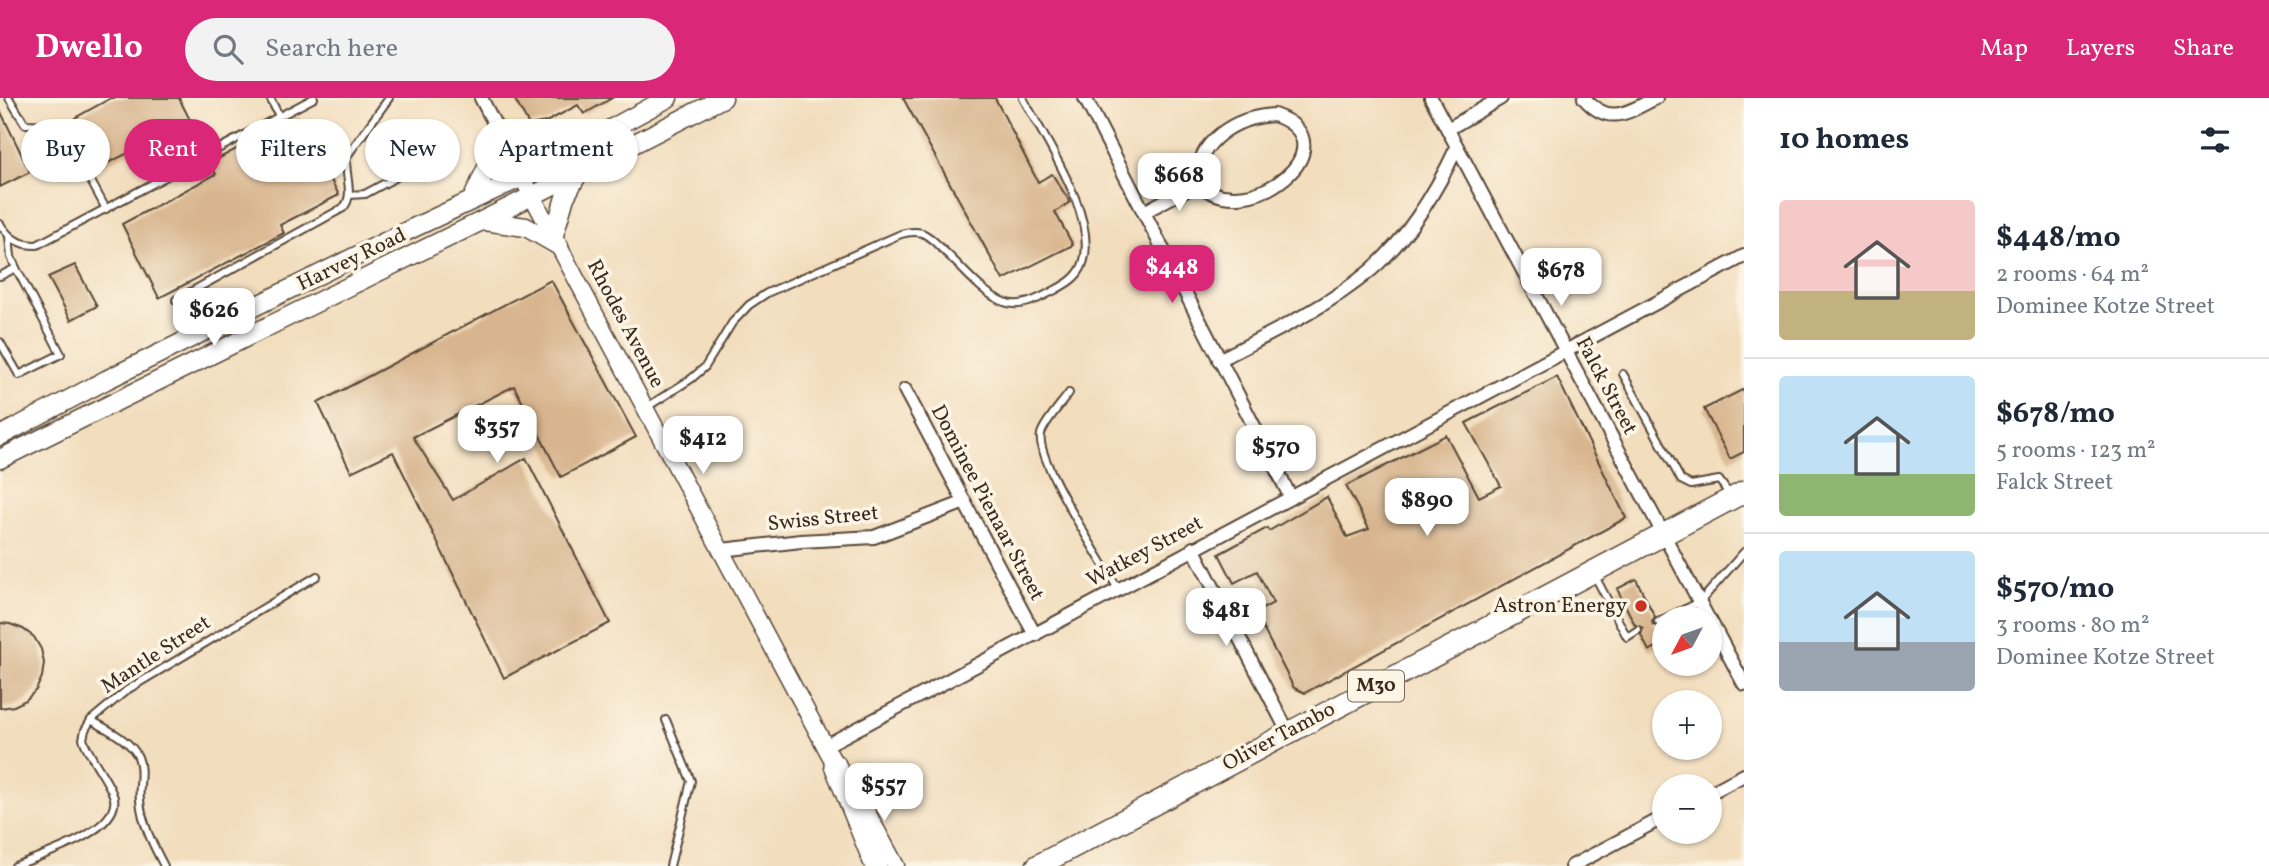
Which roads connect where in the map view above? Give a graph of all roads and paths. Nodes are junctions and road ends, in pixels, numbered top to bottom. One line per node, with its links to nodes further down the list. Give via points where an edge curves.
1 (9, 98): 30 (lane, via 25,124 52,125 65,133)
2 (270, 98): 14 (lane)
3 (314, 98): 14 (lane)
4 (389, 98): 27 (lane, via 347,156)
5 (481, 98): 15 (street, Rhodes Avenue)
6 (668, 98): 16 (main road, Harvey Road)
7 (723, 98): 18 (main road, Harvey Road)
8 (1023, 98): 48 (lane, via 1077,201 1086,229 1087,250 1072,281 1023,304 1008,303 978,284 929,237 901,234 749,305 705,367)
9 (1085, 98): 31 (street)
10 (1431, 98): 17 (street, Falck Street)
11 (1501, 98): 17 (street)
12 (1584, 98): 13 (street, via 1593,108 1615,116)
13 (1656, 98)
14 (279, 116): 30 (lane)
15 (492, 119)
16 (629, 119)
17 (1448, 130): 19 (street, Falck Street)
18 (638, 142)
19 (1457, 147): 41 (street, Falck Street); 42 (street, via 1425,206 1373,268 1306,314)
20 (387, 182): 27 (lane, via 365,194)
21 (480, 182): 29 (main road)
22 (511, 182): 29 (main road, Harvey Road)
23 (525, 182): 28 (street, Rhodes Avenue)
24 (559, 182): 28 (main road, Harvey Road)
25 (573, 182): 35 (main road, via 565,197)
26 (1198, 183): 26 (street, via 1207,192 1237,198 1279,183 1300,162 1304,150 1298,129 1274,115 1234,125 1209,144 1197,171); 31 (street)
27 (350, 195): 39 (lane, via 343,208)
28 (532, 196): 32 (main road, Harvey Road); 35 (street, Rhodes Avenue)
29 (472, 200): 44 (main road, Harvey Road)
30 (106, 209): 34 (lane, via 37,245 22,245)
31 (1144, 212): 42 (street)
32 (481, 221): 35 (main road, via 513,223); 47 (main road, Harvey Road)
33 (0, 224): 34 (lane)
34 (9, 236): 37 (lane)
35 (556, 240): 48 (street, Rhodes Avenue)
36 (1744, 256): 41 (street, Watkey Street)
37 (16, 268): 38 (lane); 40 (lane, via 61,354 19,375)
38 (0, 276)
39 (176, 300)
40 (0, 342)
41 (1566, 353): 51 (street, Watkey Street); 54 (street, Falck Street)
42 (1219, 360): 51 (street)
43 (1623, 374): 52 (lane, via 1681,480 1691,485 1719,480)
44 (106, 380): 47 (main road); 49 (main road, Harvey Road)
45 (905, 390): 53 (street, Dominee Pienaar Street)
46 (1069, 393): 60 (lane, via 1041,433 1042,450 1051,474)
47 (118, 401): 50 (main road, Harvey Road)
48 (646, 407): 56 (street, Rhodes Avenue)
49 (0, 436)
50 (0, 459)
51 (1290, 496): 55 (street, Watkey Street)
52 (1740, 499): 54 (main road, Oliver Tambo / M30)
53 (965, 502): 56 (street, Swiss Street, via 874,537); 65 (street, Dominee Pienaar Street)
54 (1666, 539): 59 (main road, Oliver Tambo / M30); 61 (street, Falck Street); 70 (main road, Oliver Tambo / M30)
55 (1193, 548): 60 (street, Watkey Street); 70 (street)
56 (722, 550): 71 (street, Rhodes Avenue)
57 (1744, 552): 61 (lane)
58 (317, 576): 68 (lane, Mantle Street, via 127,690)
59 (1598, 582): 64 (lane, via 1627,637); 83 (main road, Oliver Tambo / M30)
60 (1118, 589): 65 (street, Watkey Street)
61 (1700, 602): 62 (lane); 63 (street, Falck Street)
62 (1691, 606)
63 (1702, 606)
64 (1638, 630)
65 (1035, 635): 71 (street, Watkey Street)
66 (1722, 643): 67 (street, Falck Street)
67 (1744, 684)
68 (91, 720): 76 (lane, Mantle Street, via 83,740 114,797 113,809 93,831); 77 (lane, via 138,755 144,824)
69 (666, 720): 78 (lane, via 691,781)
70 (1288, 732): 82 (main road, Oliver Tambo / M30)
71 (830, 755): 74 (street, Rhodes Avenue); 79 (main road)
72 (1744, 775): 73 (street)
73 (1722, 787)
74 (851, 792): 80 (street, Rhodes Avenue); 81 (street, Rhodes Avenue, via 863,804)
75 (1652, 823): 84 (street)
76 (15, 866)
77 (164, 866)
78 (670, 866)
79 (876, 866)
80 (886, 866)
81 (896, 866)
82 (1037, 866)
83 (1059, 866)
84 (1572, 866)

